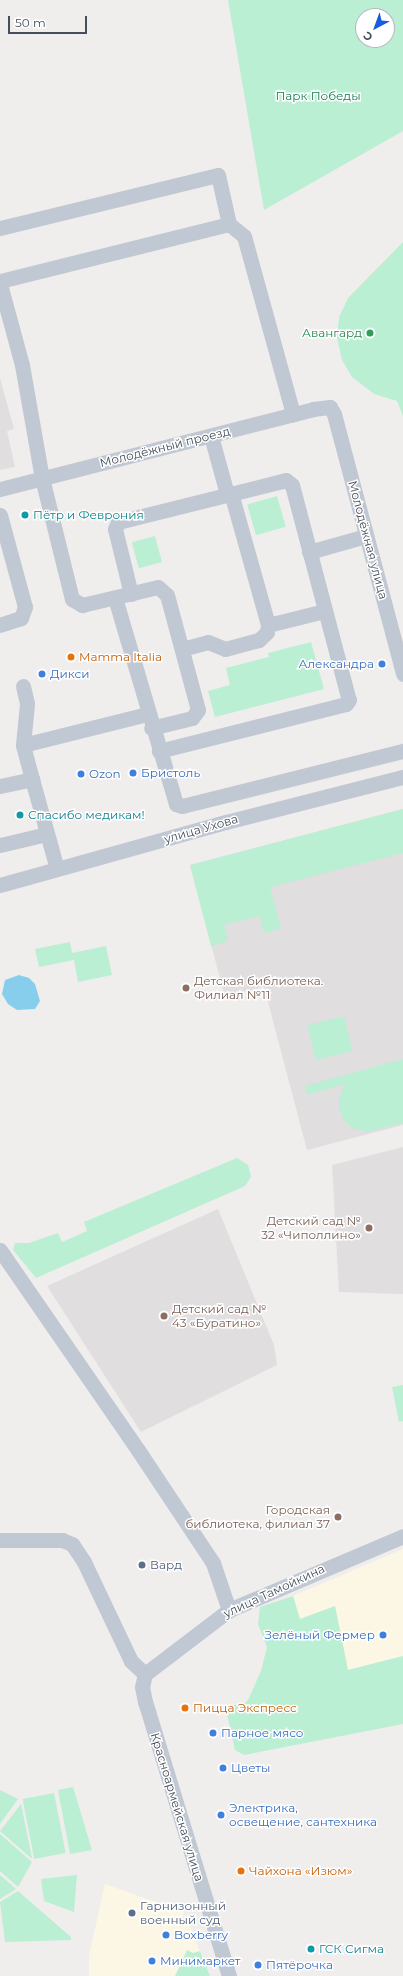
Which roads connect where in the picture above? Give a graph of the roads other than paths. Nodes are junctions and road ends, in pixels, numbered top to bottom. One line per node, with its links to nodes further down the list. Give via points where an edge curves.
1 (229, 224): 2 (street, via 218,175); 3 (street); 5 (street, via 244,236)
2 (0, 228)
3 (0, 282): 7 (street, via 22,365)
4 (330, 407): 5 (street, Молодёжный проезд, via 324,406); 11 (street, Молодёжная улица)
5 (293, 414): 6 (street, Молодёжный проезд)
6 (211, 436): 7 (street, Молодёжный проезд); 9 (street)
7 (42, 478): 8 (street, Молодёжный проезд); 14 (street, via 72,599 82,605)
8 (0, 489)
9 (229, 493): 12 (street, via 283,480 289,482); 13 (street, via 118,522 115,529); 17 (street)
10 (0, 515): 16 (street, via 25,607 21,618)
11 (366, 536): 12 (street); 19 (street, Молодёжная улица)
12 (309, 552): 15 (street)
13 (132, 594): 14 (street); 18 (street, via 158,588 165,591)
14 (114, 598): 21 (street)
15 (324, 611): 17 (street); 23 (street, via 349,700 347,703)
16 (0, 625)
17 (268, 625): 18 (street, via 268,632 259,640 225,649 208,642)
18 (182, 649): 21 (street, via 197,714)
19 (403, 674)
20 (23, 686): 22 (street, via 27,704)
21 (149, 721): 22 (street); 23 (street)
22 (23, 745): 26 (street)
23 (159, 751): 24 (street, via 174,802 182,806)
24 (403, 751)
25 (403, 777): 30 (street, улица Ухова)
26 (32, 779): 27 (street); 28 (street)
27 (0, 786)
28 (47, 834): 29 (street); 30 (street)
29 (0, 845)
30 (56, 869): 31 (street, улица Ухова)
31 (0, 885)
32 (0, 1250): 35 (street, via 213,1563)
33 (403, 1536): 35 (street, улица Тамойкина)
34 (0, 1540): 36 (street, via 62,1540 72,1544 84,1562 131,1661)
35 (229, 1610): 36 (street, улица Тамойкина)
36 (150, 1669): 37 (street, Красноармейская улица, via 142,1687 145,1702)
37 (229, 1976)

